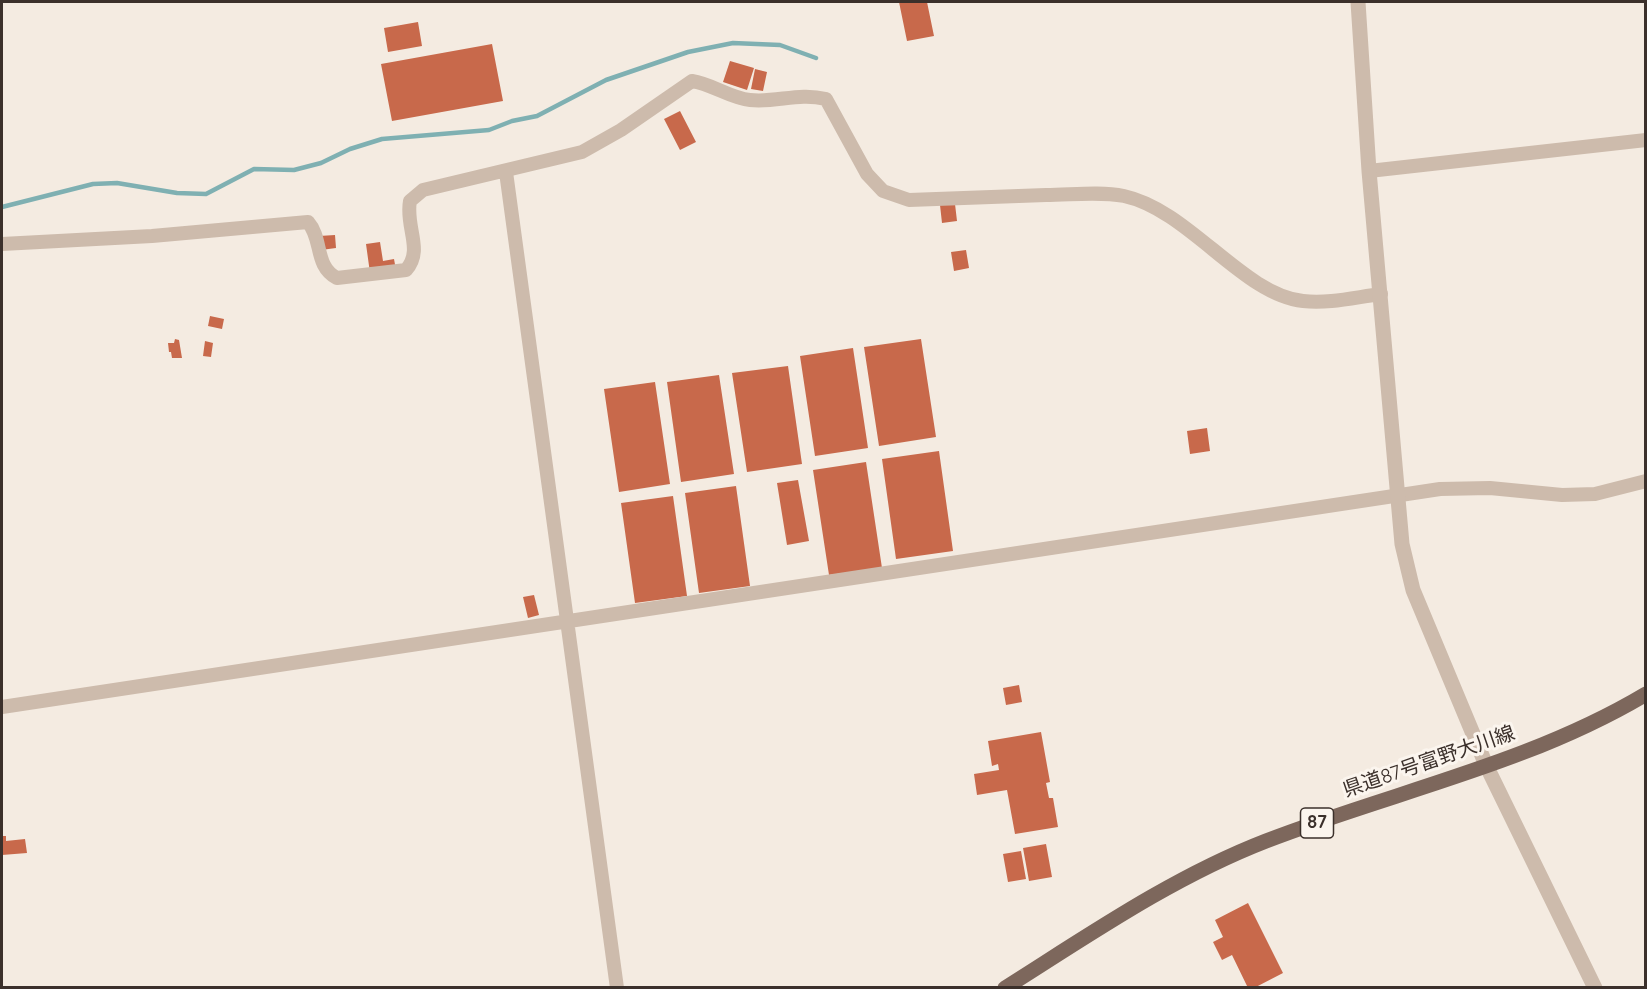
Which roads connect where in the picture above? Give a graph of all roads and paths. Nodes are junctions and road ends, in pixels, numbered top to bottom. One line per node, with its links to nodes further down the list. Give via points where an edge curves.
1 (1358, 2): 3 (street)
2 (1646, 140): 3 (street)
3 (1369, 171): 6 (street)
4 (506, 172): 5 (street, via 423,190 410,201 407,216 415,248 413,262 406,270 352,278 337,278 328,273 318,254 315,230 308,222); 6 (street, via 582,152 692,81 750,100 808,95 826,99 867,174 884,190 909,200 1124,196 1154,208 1195,234 1279,296 1328,301); 9 (street)
5 (2, 244)
6 (1381, 294): 8 (street)
7 (1646, 481): 8 (street, via 1595,494 1490,488 1440,489)
8 (1396, 496): 9 (street); 12 (street, via 1401,544 1413,590)
9 (567, 620): 11 (street); 13 (street)
10 (1646, 694): 12 (main road, 県道87号富野大川線 / 87, via 1558,740)
11 (2, 707)
12 (1486, 765): 14 (main road, 県道87号富野大川線 / 87, via 1266,841 1209,865); 15 (street)
13 (617, 987)
14 (1005, 987)
15 (1595, 987)

